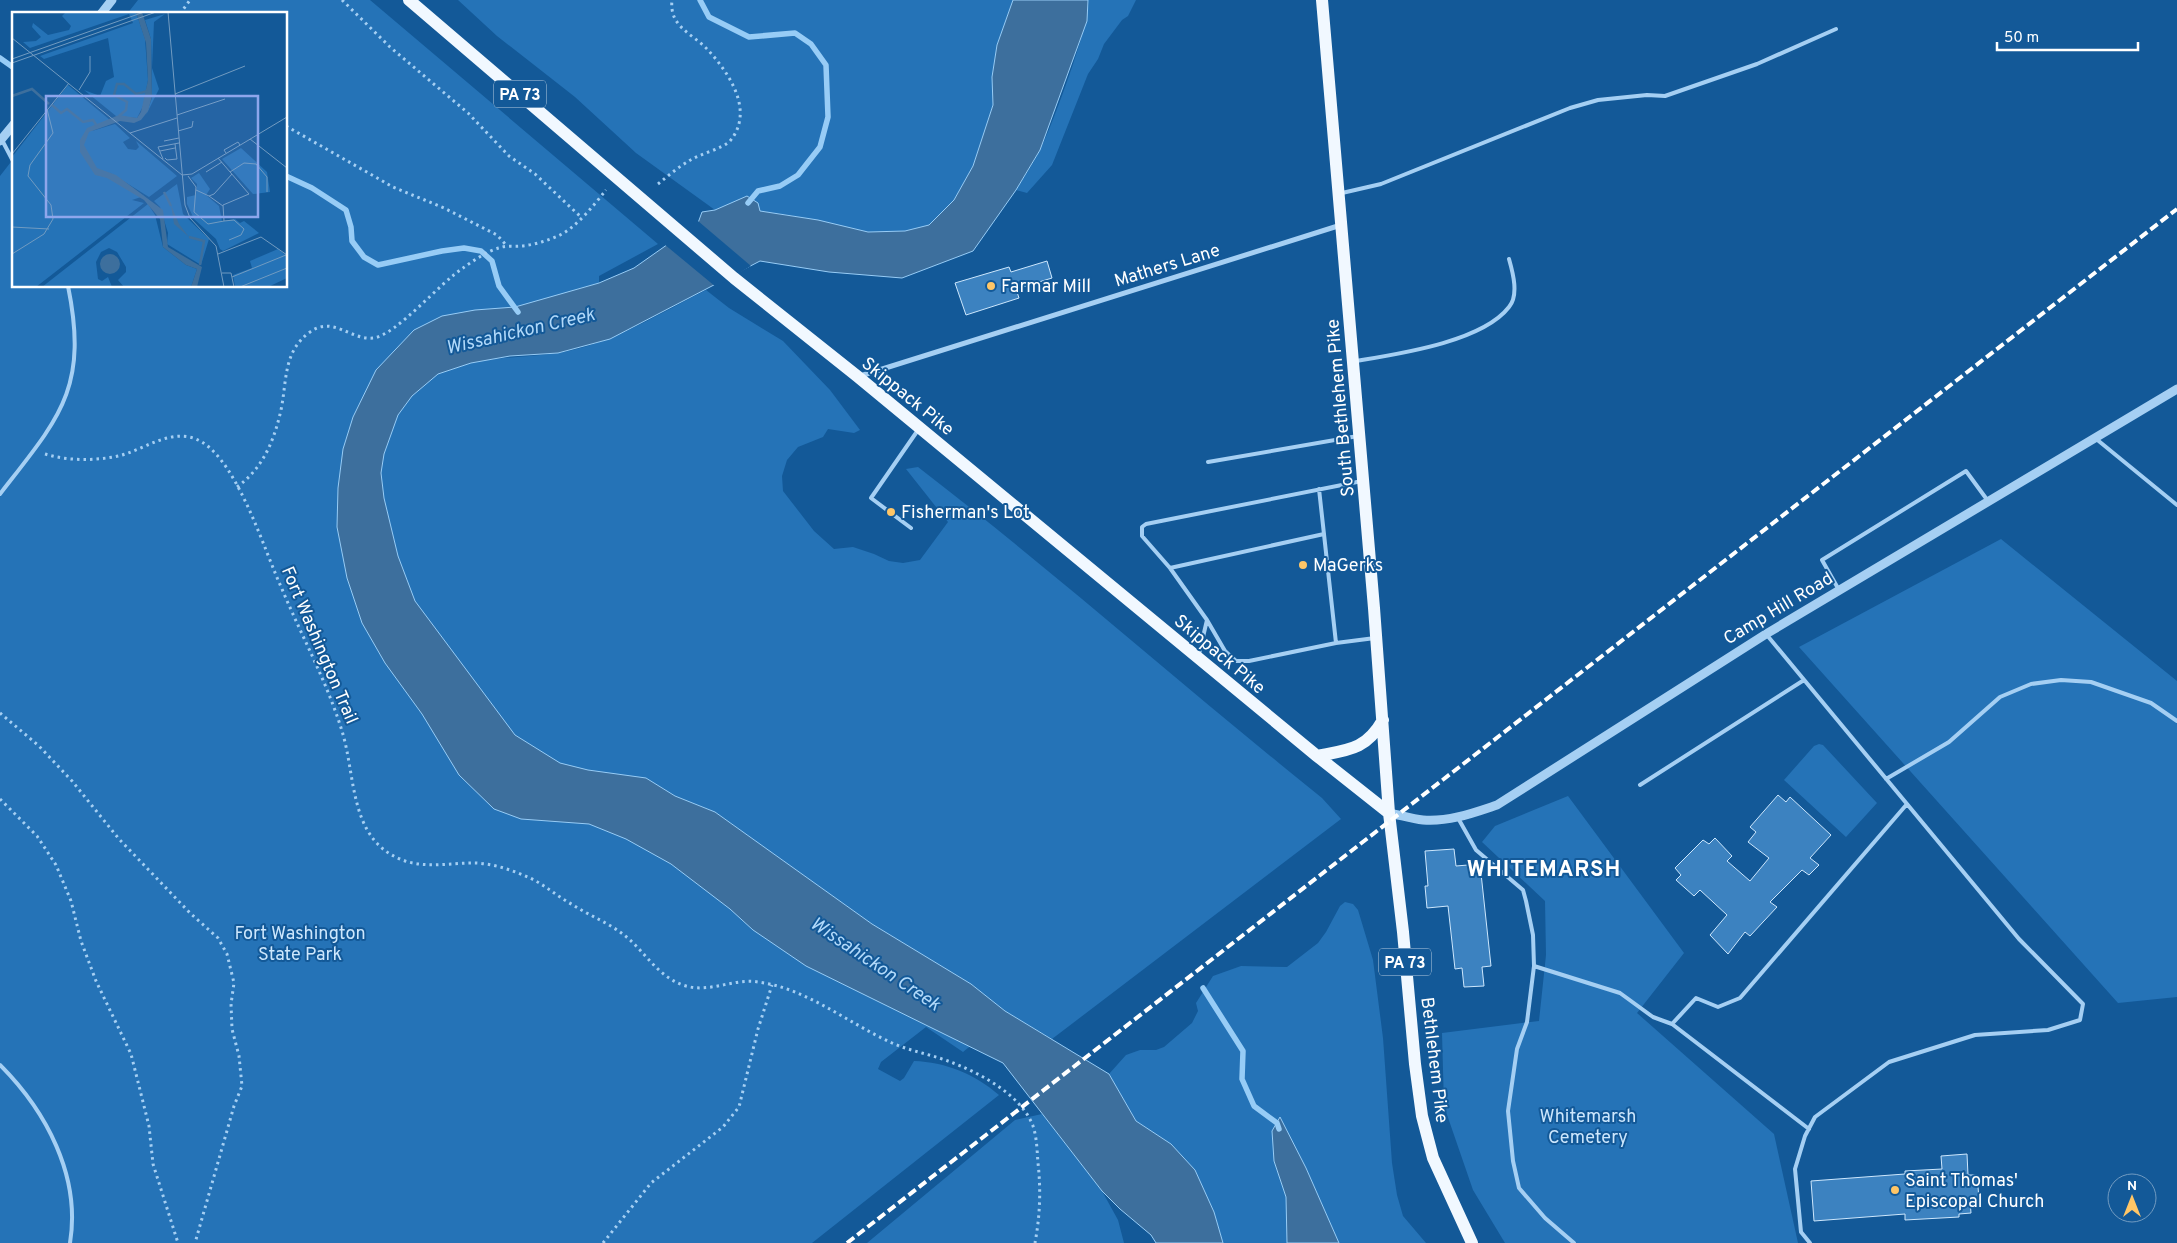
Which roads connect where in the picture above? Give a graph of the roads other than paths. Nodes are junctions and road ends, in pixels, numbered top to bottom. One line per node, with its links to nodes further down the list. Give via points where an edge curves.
1 (112, 0): 4 (street)
2 (409, 0): 14 (main road, Skippack Pike / PA 73, via 734,278)
3 (1322, 0): 9 (main road, South Bethlehem Pike)
4 (103, 12)
5 (1836, 29): 9 (lane, via 1757,64 1665,96 1598,100 1570,108 1381,184)
6 (12, 126): 7 (street)
7 (1, 140): 8 (lane)
8 (12, 159)
9 (1340, 194): 10 (main road, South Bethlehem Pike)
10 (1343, 225): 13 (main road, South Bethlehem Pike); 14 (street, Mathers Lane)
11 (1509, 259): 13 (lane, via 1514,294 1510,307 1490,324 1455,340)
12 (68, 288): 22 (lane, via 76,354 67,396 35,450)
13 (1354, 361): 17 (main road, South Bethlehem Pike)
14 (857, 376): 16 (main road, Skippack Pike / PA 73)
15 (2177, 389): 18 (street, Camp Hill Road)
16 (920, 428): 25 (lane, via 871,498); 33 (main road, Skippack Pike / PA 73)
17 (1360, 436): 19 (lane); 20 (main road, South Bethlehem Pike)
18 (2095, 438): 23 (street, Camp Hill Road); 24 (lane)
19 (1208, 462)
20 (1364, 480): 21 (lane); 31 (main road, South Bethlehem Pike)
21 (1319, 489): 26 (lane); 27 (lane, via 1146,524 1142,528 1142,536)
22 (0, 494)
23 (1988, 501): 28 (street, Camp Hill Road); 28 (lane, via 1966,471 1822,560)
24 (2177, 505)
25 (911, 528)
26 (1324, 534): 27 (lane); 32 (lane)
27 (1170, 568): 29 (lane)
28 (1839, 590): 30 (street, Camp Hill Road)
29 (1207, 620): 32 (lane, via 1225,651 1236,661 1250,661); 33 (lane)
30 (1766, 634): 34 (lane); 42 (street, Camp Hill Road, via 1497,805)
31 (1377, 638): 32 (lane); 35 (main road, South Bethlehem Pike)
32 (1336, 642)
33 (1198, 659): 37 (main road, Skippack Pike / PA 73)
34 (1804, 680): 38 (lane); 39 (lane)
35 (1384, 720): 37 (main road, via 1375,735 1363,744); 41 (main road, South Bethlehem Pike)
36 (2177, 721): 38 (lane, via 2151,703 2091,682 2061,680 2031,684 2000,697 1949,742)
37 (1317, 756): 41 (main road, Skippack Pike / PA 73)
38 (1886, 779): 40 (lane)
39 (1640, 785)
40 (1907, 804): 44 (lane, via 1740,998 1718,1007 1696,998); 46 (lane, via 2020,939 2082,1004 2080,1020 2048,1030 1976,1035 1889,1062 1815,1117)
41 (1388, 813): 42 (street, Camp Hill Road, via 1423,820); 48 (main road, Bethlehem Pike / PA 73, via 1422,1116 1433,1158)
42 (1458, 818): 43 (lane, via 1476,850 1523,890 1533,935)
43 (1534, 966): 44 (lane, via 1620,993 1653,1017); 49 (lane, via 1527,1022 1517,1049 1508,1111 1513,1161 1519,1188 1545,1218)
44 (1672, 1024): 46 (lane)
45 (0, 1065): 47 (lane, via 28,1096 55,1140 70,1194)
46 (1809, 1129): 50 (lane, via 1795,1168 1801,1232)
47 (70, 1243)
48 (1472, 1243)
49 (1574, 1243)
50 (1810, 1243)

